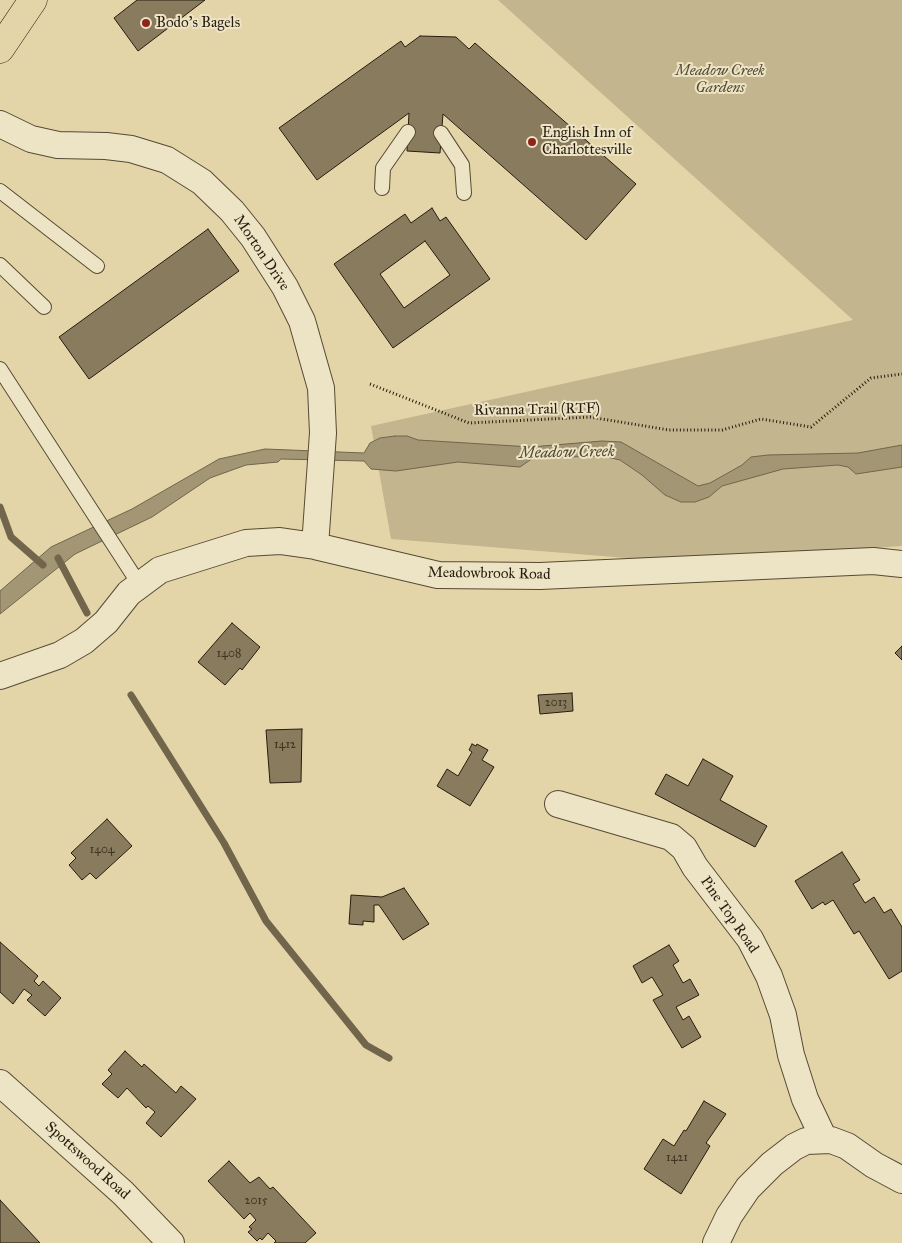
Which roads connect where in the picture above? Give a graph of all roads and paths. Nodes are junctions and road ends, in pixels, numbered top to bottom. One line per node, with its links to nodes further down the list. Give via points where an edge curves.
1 (33, 0): 2 (main road)
2 (0, 49)
3 (0, 124): 15 (street, Morton Drive, via 31,139 58,145 131,149 167,160 202,182 254,237 302,321 320,388 323,432)
4 (408, 132): 6 (lane, via 383,168)
5 (441, 134): 8 (lane, via 462,165)
6 (382, 188)
7 (0, 192): 10 (lane)
8 (464, 193)
9 (0, 265): 11 (lane)
10 (97, 266)
11 (44, 306)
12 (0, 369): 17 (lane)
13 (902, 374): 14 (path, Rivanna Trail (RTF), via 871,378 811,427 762,419 722,430 669,430 590,417 469,423)
14 (370, 384)
15 (315, 546): 16 (street, Meadowbrook Road, via 438,575 540,576 873,561); 17 (street, Meadowbrook Road, via 280,541 246,543 169,566)
16 (902, 564)
17 (139, 584): 18 (street, Meadowbrook Road, via 106,622 84,641 60,655)
18 (0, 676)
19 (558, 804): 21 (street, Pine Top Road, via 670,837 684,848 750,939 769,976 805,1099)
20 (0, 1083): 23 (street, Spottswood Road, via 123,1193)
21 (824, 1140): 22 (street, via 847,1146 874,1166); 24 (street, via 806,1141 772,1164 748,1188)
22 (902, 1180)
23 (171, 1243)
24 (716, 1243)

